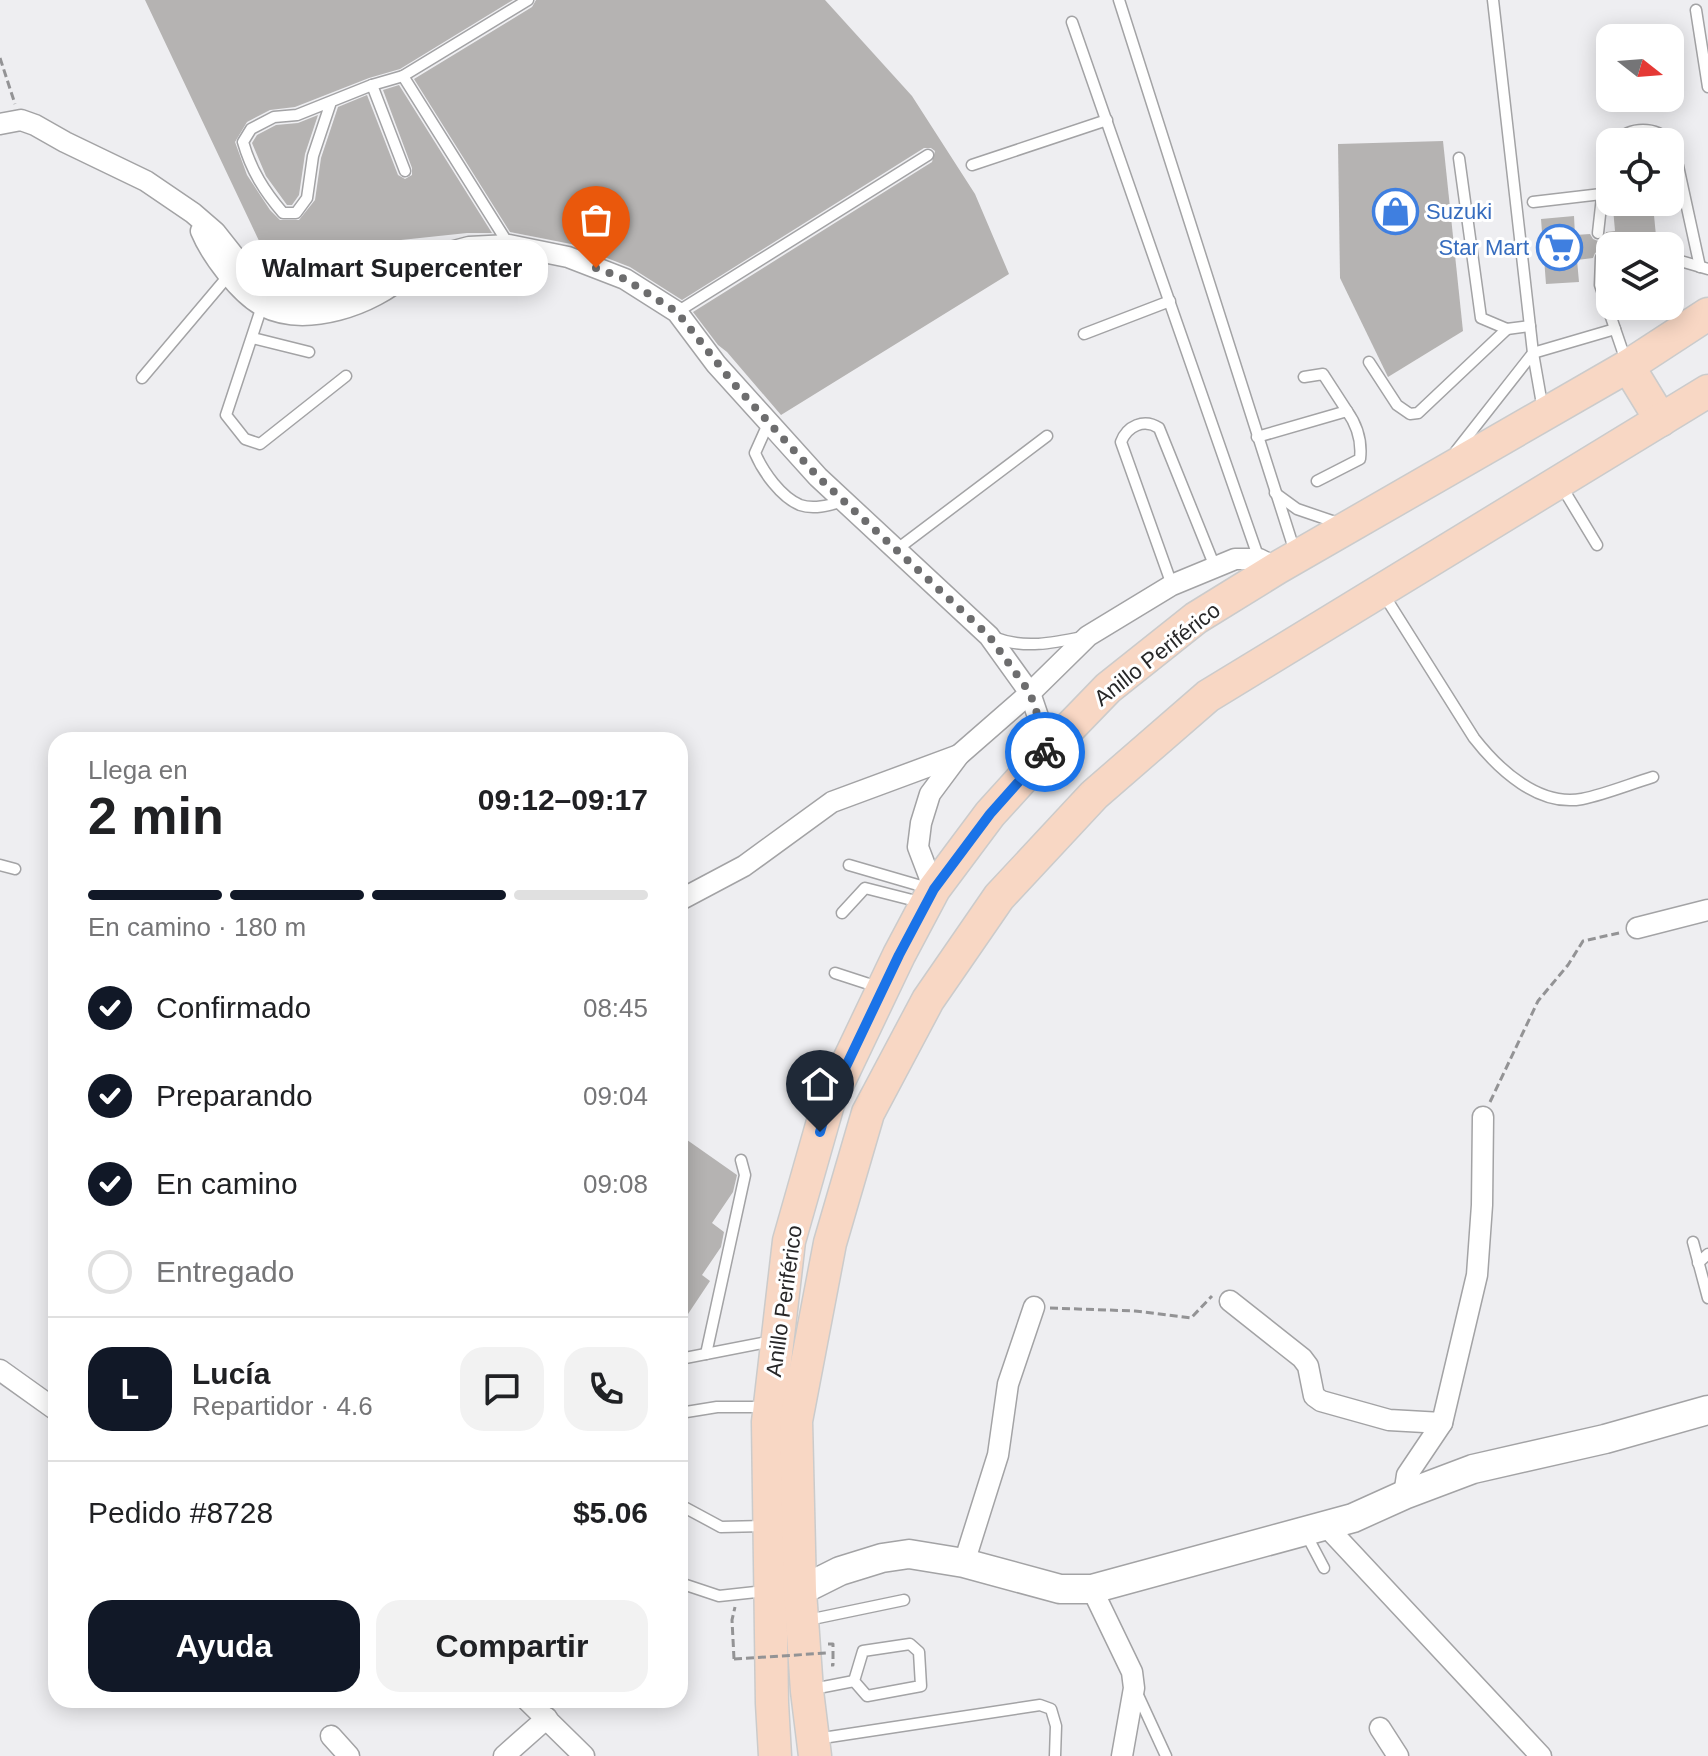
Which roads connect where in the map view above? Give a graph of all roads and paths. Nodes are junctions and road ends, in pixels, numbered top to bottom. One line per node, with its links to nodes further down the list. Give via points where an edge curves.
1 (528, 0): 7 (lane)
2 (1119, 0): 49 (lane)
3 (1493, 0): 31 (lane)
4 (1696, 10): 9 (lane)
5 (1072, 22): 12 (lane)
6 (0, 58): 11 (path)
7 (403, 76): 8 (lane); 22 (lane)
8 (372, 85): 10 (lane); 17 (lane)
9 (1708, 87)
10 (331, 102): 10 (lane, via 274,117 251,129 243,142 264,191 283,213 296,213 307,198 313,156)
11 (21, 120): 13 (street); 21 (street, via 146,181)
12 (1107, 120): 16 (lane); 27 (lane)
13 (0, 124)
14 (928, 155): 28 (lane)
15 (1459, 158): 32 (lane, via 1478,310 1481,318)
16 (972, 165)
17 (405, 171)
18 (1596, 195): 19 (lane)
19 (1533, 202)
20 (1684, 207): 24 (lane)
21 (193, 213): 25 (street); 26 (street, via 215,232)
22 (509, 245): 26 (street, via 469,247 420,260 379,295 353,307 318,314 279,311); 28 (street, via 568,257 625,279)
23 (1684, 262): 24 (lane)
24 (1704, 268)
25 (229, 275): 26 (street); 42 (lane)
26 (265, 298): 35 (lane)
27 (1170, 301): 34 (lane); 58 (lane)
28 (677, 312): 47 (street)
29 (1708, 314): 39 (highway, Anillo Periférico)
30 (1612, 320): 33 (lane)
31 (1530, 326): 32 (lane); 37 (lane)
32 (1507, 329): 38 (lane, via 1418,413 1397,405)
33 (1615, 329): 37 (lane); 39 (lane)
34 (1084, 334)
35 (253, 338): 36 (lane); 40 (lane, via 226,415 245,439 260,444)
36 (309, 352)
37 (1533, 353): 45 (lane); 50 (lane)
38 (1369, 362)
39 (1628, 366): 45 (highway, Anillo Periférico); 46 (highway)
40 (346, 376)
41 (1304, 377): 44 (lane, via 1323,374)
42 (142, 378)
43 (1708, 391): 46 (highway, Anillo Periférico)
44 (1347, 411): 49 (lane); 51 (lane, via 1362,447 1360,459)
45 (1544, 416): 50 (highway, Anillo Periférico)
46 (1661, 420): 52 (highway, Anillo Periférico)
47 (768, 424): 54 (street); 54 (lane, via 755,453 776,485 801,505)
48 (1047, 436): 57 (lane)
49 (1257, 437): 53 (lane)
50 (1434, 479): 55 (highway, Anillo Periférico)
51 (1317, 481)
52 (1559, 482): 56 (lane); 61 (highway, Anillo Periférico)
53 (1275, 493): 55 (lane, via 1297,509); 58 (lane)
54 (844, 501): 57 (street)
55 (1352, 526): 58 (highway, Anillo Periférico)
56 (1597, 545)
57 (896, 550): 62 (street)
58 (1278, 562): 59 (street, via 1235,559); 65 (highway, Anillo Periférico, via 1108,688)
59 (1215, 567): 60 (street); 60 (lane, via 1159,428 1144,423 1129,429 1121,442)
60 (1172, 585): 63 (street)
61 (1381, 590): 67 (lane, via 1474,738 1515,778 1544,797 1560,800 1582,799); 103 (highway, Anillo Periférico, via 1208,696 1094,795 999,897 928,1000 868,1113 830,1243 796,1421)
62 (989, 636): 63 (lane, via 1007,643 1039,644); 64 (street)
63 (1088, 636): 64 (street)
64 (1030, 693): 65 (street); 66 (street)
65 (1049, 749): 72 (highway, Anillo Periférico, via 990,814)
66 (959, 755): 71 (street, via 832,802 744,866); 72 (street, via 930,794 921,823 918,847)
67 (1653, 777)
68 (0, 865): 70 (lane)
69 (849, 865): 72 (lane)
70 (15, 869)
71 (688, 896)
72 (930, 896): 74 (lane, via 865,888); 77 (highway, Anillo Periférico)
73 (1708, 910): 75 (street)
74 (842, 913)
75 (1637, 928): 78 (path, via 1583,941 1538,1001)
76 (835, 973): 77 (lane)
77 (883, 988): 86 (highway, Anillo Periférico, via 828,1104 789,1241)
78 (1483, 1117): 94 (street, via 1477,1275)
79 (741, 1160): 87 (lane, via 745,1175)
80 (1693, 1242): 82 (lane)
81 (1708, 1254): 82 (lane)
82 (1698, 1263): 83 (lane)
83 (1708, 1298)
84 (1230, 1301): 85 (path, via 1214,1294 1191,1318); 94 (street, via 1302,1358 1314,1396 1321,1401 1389,1420)
85 (1034, 1307): 99 (street, via 1008,1384 998,1455)
86 (778, 1340): 87 (lane); 91 (highway, Anillo Periférico)
87 (706, 1354): 88 (lane)
88 (688, 1357)
89 (0, 1370): 90 (street)
90 (48, 1404)
91 (770, 1407): 93 (lane); 97 (highway, Anillo Periférico)
92 (1708, 1410): 95 (main road, via 1473,1469)
93 (688, 1412)
94 (1442, 1423): 95 (street, via 1407,1475)
95 (1404, 1495): 98 (main road)
96 (688, 1509): 97 (lane, via 721,1527)
97 (770, 1526): 103 (highway, Anillo Periférico)
98 (1315, 1529): 100 (lane); 102 (main road); 122 (street)
99 (964, 1563): 102 (main road, via 1060,1589); 103 (main road, via 909,1554 882,1558)
100 (1324, 1568)
101 (688, 1586): 103 (lane, via 719,1596)
102 (1092, 1589): 107 (street, via 1132,1672)
103 (779, 1599): 104 (lane); 105 (path, bridge, via 735,1608 734,1659); 108 (highway, Anillo Periférico); 117 (highway, Anillo Periférico)
104 (904, 1600)
105 (827, 1653)
106 (854, 1681): 106 (lane, via 863,1651 910,1644 919,1652 921,1686 867,1696); 108 (lane)
107 (1134, 1688): 119 (street); 120 (lane)
108 (807, 1691): 113 (highway, Anillo Periférico)
109 (536, 1708): 110 (street)
110 (547, 1718): 115 (street); 116 (street)
111 (1380, 1728): 121 (street)
112 (331, 1736): 114 (street)
113 (814, 1748): 118 (lane, via 1040,1705 1051,1709)
114 (349, 1756)
115 (504, 1756)
116 (584, 1756)
117 (775, 1756)
118 (1055, 1756)
119 (1122, 1756)
120 (1166, 1756)
121 (1398, 1756)
122 (1541, 1756)

